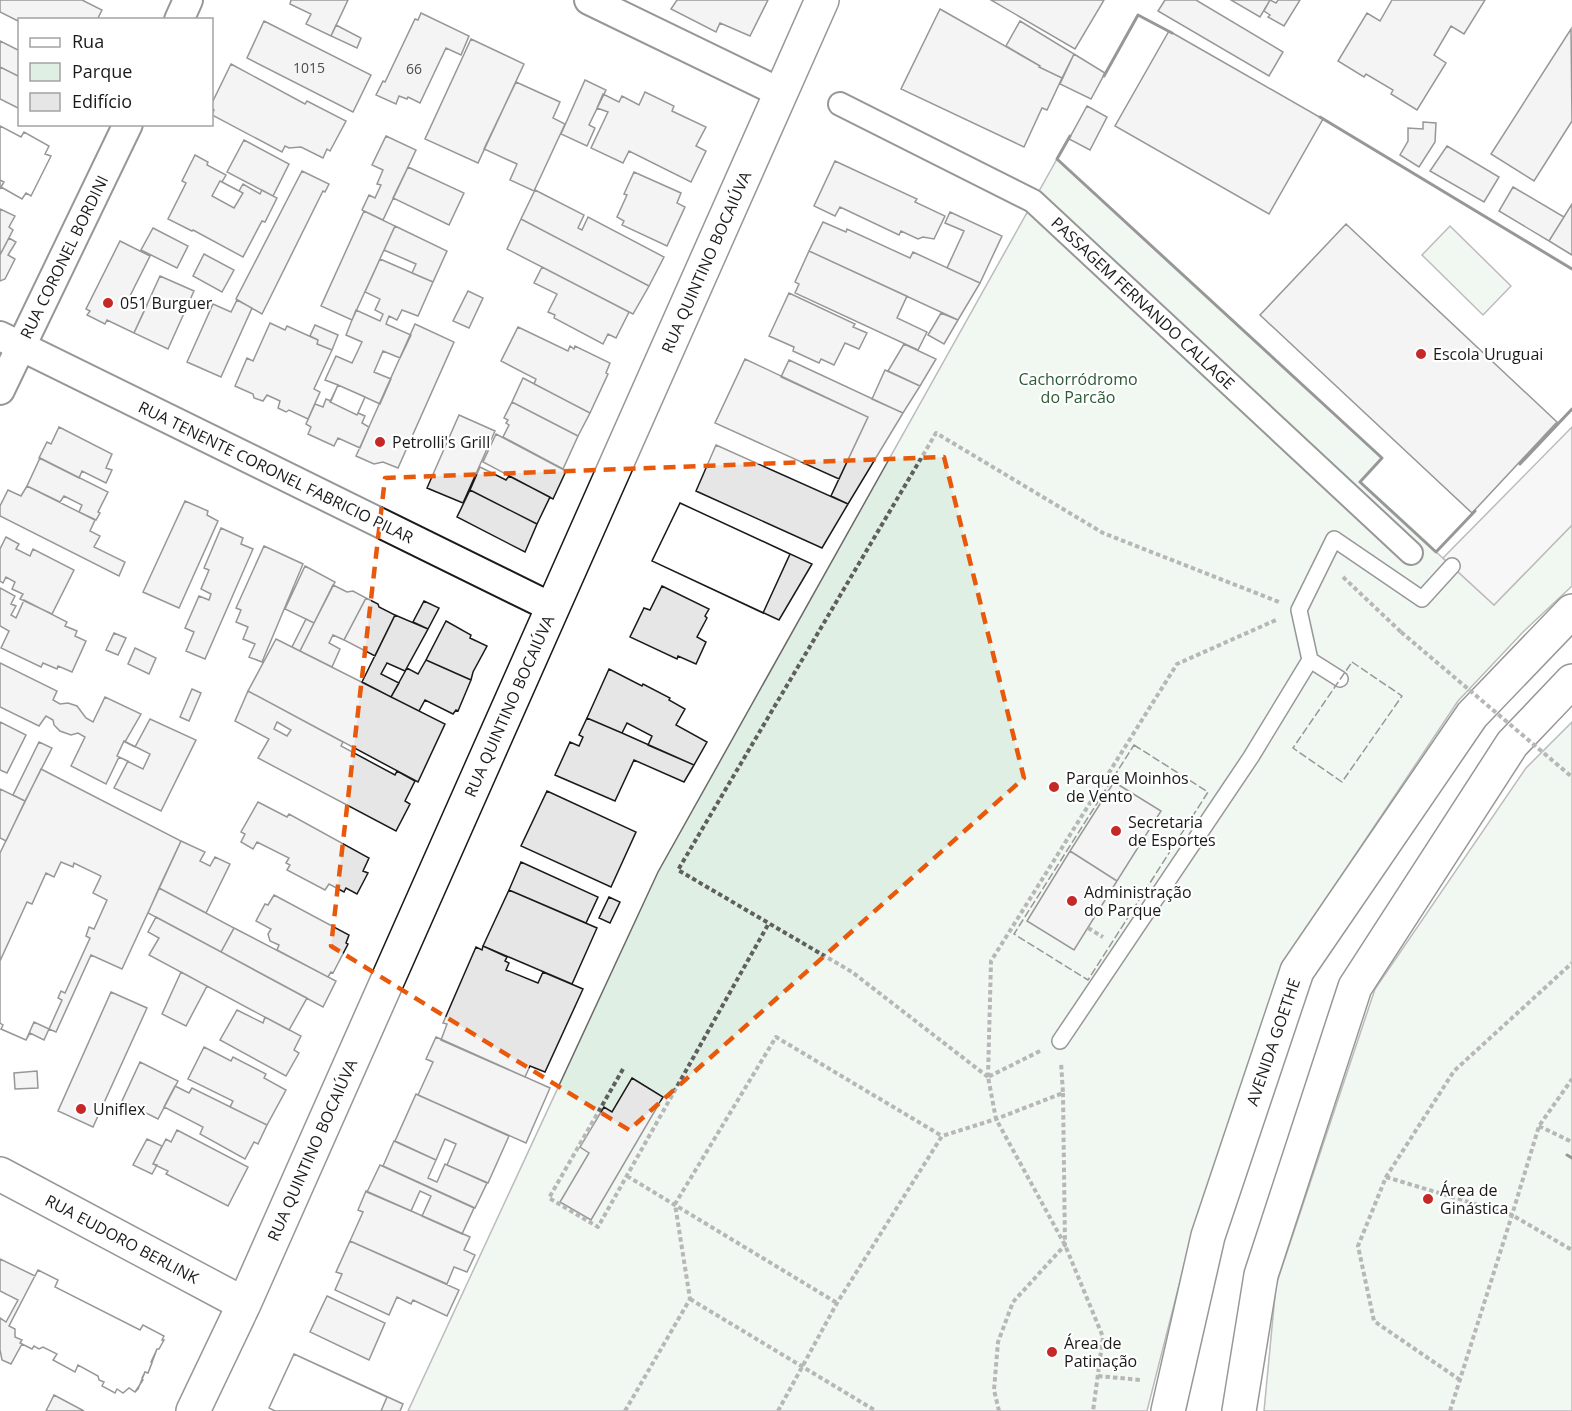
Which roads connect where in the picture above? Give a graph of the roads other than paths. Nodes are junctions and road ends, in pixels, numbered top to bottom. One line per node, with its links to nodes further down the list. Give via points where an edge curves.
1 (188, 0): 4 (street)
2 (589, 0): 5 (street)
3 (822, 0): 5 (street, RUA QUINTINO BOCAIÚVA)
4 (180, 18)
5 (781, 93): 12 (street, RUA QUINTINO BOCAIÚVA)
6 (840, 104): 10 (street, PASSAGEM FERNANDO CALLAGE, via 1033,201)
7 (127, 126): 8 (street, RUA CORONEL BORDINI)
8 (10, 341): 9 (street, RUA CORONEL BORDINI); 12 (street, RUA TENENTE CORONEL FABRICIO PILAR)
9 (0, 390)
10 (1411, 553)
11 (1452, 566): 14 (lane, via 1422,599 1334,539 1299,610)
12 (553, 608): 19 (street, RUA QUINTINO BOCAIÚVA)
13 (1572, 611): 20 (street, AVENIDA GOETHE, via 1472,715 1297,971 1208,1236)
14 (1310, 660): 15 (lane); 17 (lane, via 1251,757)
15 (1340, 679)
16 (1572, 681): 22 (street, via 1512,744 1355,987 1261,1275)
17 (1060, 1041)
18 (0, 1174): 19 (street, RUA EUDORO BERLINK)
19 (244, 1304): 21 (street, RUA QUINTINO BOCAIÚVA)
20 (1172, 1397)
21 (196, 1410)
22 (1239, 1411)

